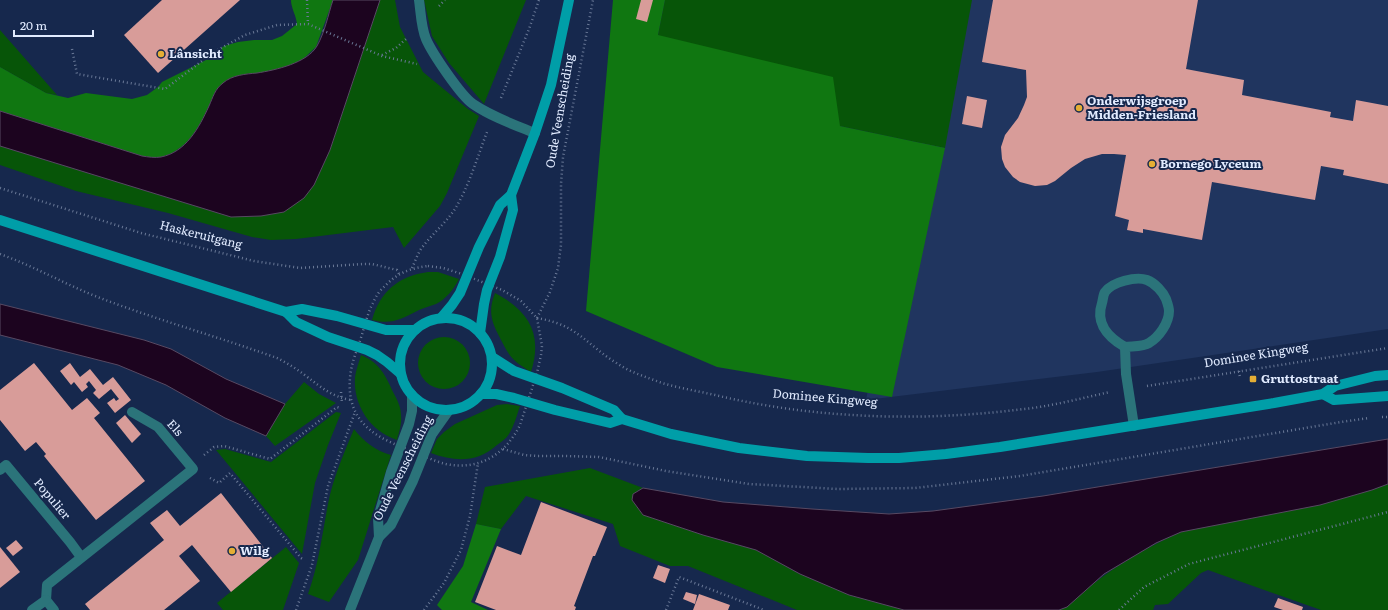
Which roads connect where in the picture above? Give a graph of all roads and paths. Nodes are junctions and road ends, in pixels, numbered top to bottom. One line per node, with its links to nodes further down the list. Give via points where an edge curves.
1 (307, 0): 5 (path)
2 (419, 0): 7 (street, via 421,24 427,41)
3 (569, 0): 8 (main road, Oude Veenscheiding, via 551,85)
4 (593, 0): 20 (path, Oude Veenscheiding, via 563,157 558,268 548,297)
5 (308, 24): 6 (path, via 277,25 245,35 214,52 165,89 78,74); 7 (path, via 382,56)
6 (72, 49)
7 (445, 70): 8 (street, via 472,104)
8 (535, 133): 10 (main road, Oude Veenscheiding)
9 (0, 188): 15 (path, Haskeruitgang, via 140,233 254,261 300,268 372,264 397,270)
10 (511, 195): 19 (main road, Oude Veenscheiding, via 500,206 478,247 460,293); 23 (main road, Oude Veenscheiding, via 513,210 500,257 487,290)
11 (0, 220): 18 (main road)
12 (0, 254): 39 (path, via 94,296 277,358 326,392)
13 (417, 256): 14 (path)
14 (412, 269): 15 (path); 16 (path, via 436,266)
15 (399, 274): 21 (path, via 377,296)
16 (462, 274)
17 (495, 287): 20 (path, via 521,301)
18 (286, 312): 22 (main road, via 302,309 386,330); 29 (main road, via 296,322 377,355)
19 (441, 318): 22 (main road, via 429,321); 23 (main road, via 462,321)
20 (537, 318): 30 (path, via 542,346); 33 (path, Dominee Kingweg, via 568,328 615,362 665,384 763,405 815,412 909,416 976,414 1025,409)
21 (367, 319)
22 (415, 330): 29 (main road, via 402,350)
23 (480, 333): 27 (main road, via 487,342)
24 (1125, 347): 24 (street, via 1148,344 1163,330 1170,310 1164,294 1147,280 1132,279 1116,283 1105,292 1100,309 1100,321 1105,331); 33 (street)
25 (1388, 348): 28 (path, Dominee Kingweg)
26 (356, 353): 40 (path, via 350,377)
27 (492, 357): 35 (main road, via 490,377); 47 (main road, via 523,375 614,410)
28 (1239, 371): 32 (path); 33 (path, Dominee Kingweg)
29 (401, 374): 37 (main road)
30 (537, 374)
31 (1388, 375): 36 (main road, via 1335,386)
32 (1240, 378)
33 (1128, 388): 48 (street)
34 (341, 392): 39 (path)
35 (481, 394): 44 (main road, via 467,405); 47 (main road, via 514,398 610,423)
36 (1323, 394): 38 (main road, via 1334,400); 48 (main road)
37 (412, 395): 44 (main road, via 435,409); 57 (street, Oude Veenscheiding, via 409,424 391,472 378,518)
38 (1388, 396)
39 (341, 398): 40 (path); 41 (path)
40 (351, 400): 45 (path)
41 (342, 403)
42 (340, 408): 54 (path, via 337,407 270,459 224,446 214,447)
43 (526, 408): 50 (path, via 517,432)
44 (449, 410): 57 (street, Oude Veenscheiding, via 432,434 391,525)
45 (355, 411): 49 (path, via 372,431); 63 (path, via 328,486 312,565)
46 (132, 412): 54 (street, Els, via 158,427)
47 (622, 420): 48 (main road, via 671,434 739,448 801,455 868,458 946,454)
48 (1134, 426)
49 (396, 444)
50 (503, 449): 51 (path); 53 (path, via 488,460)
51 (508, 450)
52 (428, 458): 53 (path, via 452,465)
53 (478, 463): 65 (path, via 470,516 461,550 444,583)
54 (193, 469): 58 (street); 59 (path, via 219,483 230,473)
55 (0, 470): 58 (street, Populier, via 6,465)
56 (1388, 512): 68 (path, via 1189,564 1144,587)
57 (379, 537): 64 (street, Oude Veenscheiding)
58 (80, 557): 60 (street, via 47,585)
59 (304, 560)
60 (46, 600): 61 (street); 62 (street)
61 (32, 610)
62 (54, 610)
63 (296, 610)
64 (350, 610)
65 (424, 610)
66 (666, 610): 67 (path, via 679,577)
67 (763, 610)
68 (1119, 610)

